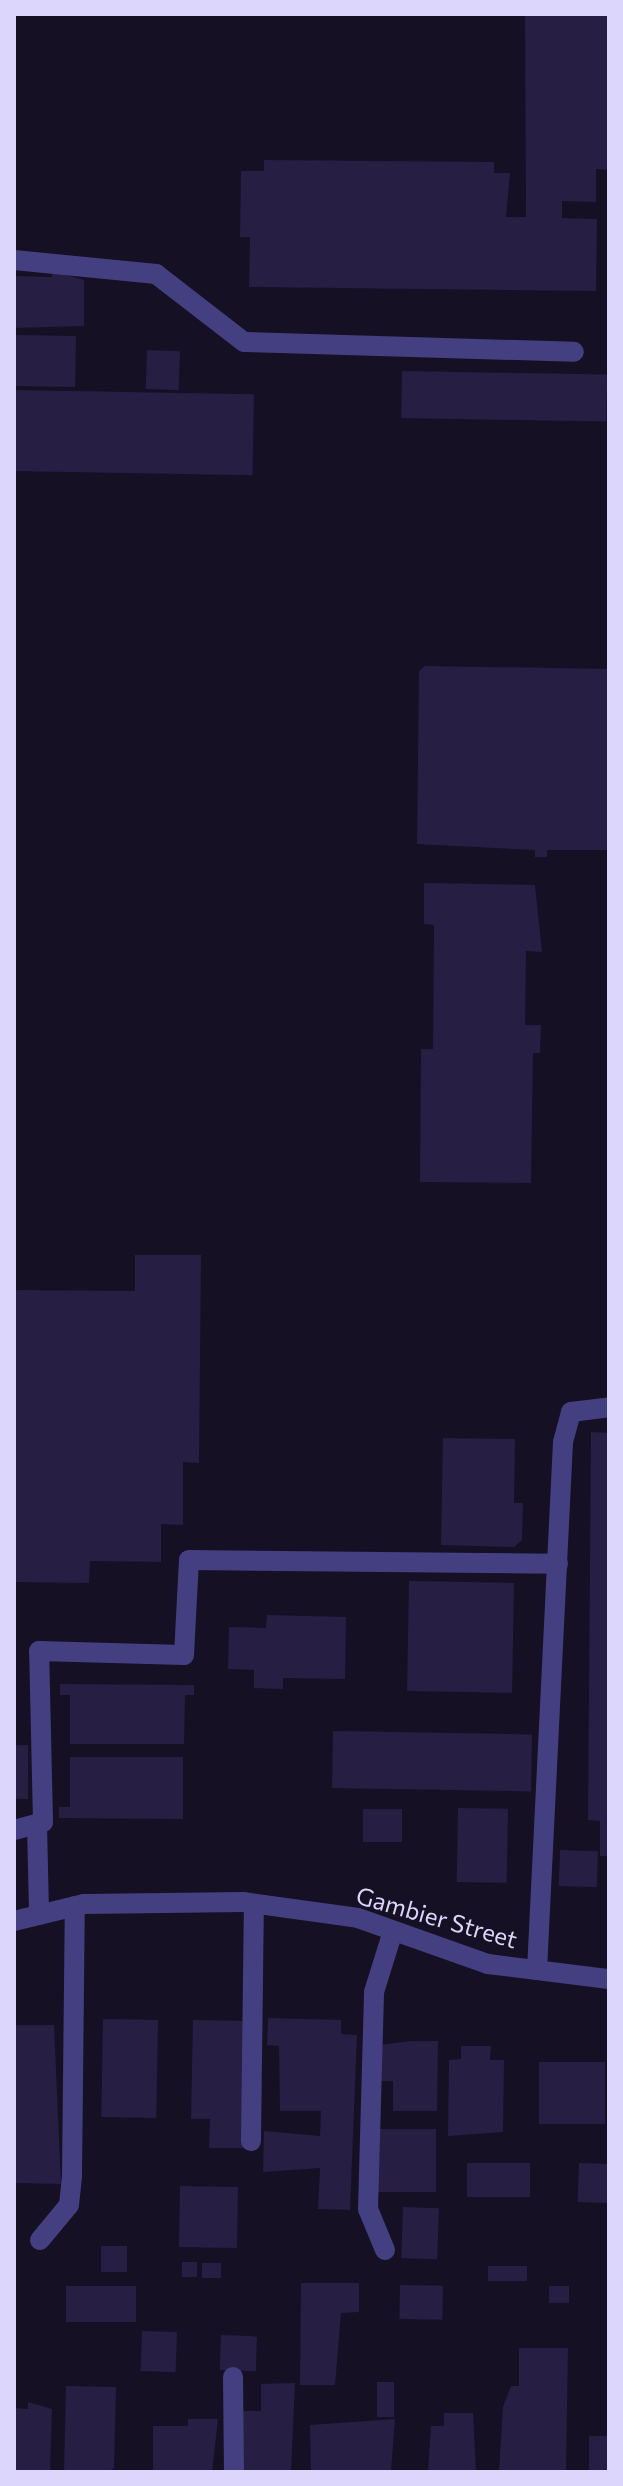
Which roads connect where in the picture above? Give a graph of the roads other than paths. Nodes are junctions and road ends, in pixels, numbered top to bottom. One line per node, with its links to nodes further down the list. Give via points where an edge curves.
1 (14, 260): 2 (street, via 156,274 244,342)
2 (574, 352)
3 (609, 1407): 4 (street, via 571,1412)
4 (558, 1564): 5 (street, via 189,1560 184,1655 39,1651 43,1822); 12 (street)
5 (37, 1824): 6 (street); 9 (street)
6 (14, 1830)
7 (254, 1904): 8 (street, Gambier Street); 11 (street, Gambier Street); 14 (street)
8 (75, 1906): 9 (street, Gambier Street); 15 (street, via 69,2205)
9 (39, 1915): 10 (street, Gambier Street)
10 (14, 1921)
11 (393, 1931): 12 (street, Gambier Street, via 488,1964); 16 (street, via 374,1992 368,2209)
12 (537, 1970): 13 (street, Gambier Street)
13 (609, 1979)
14 (251, 2141)
15 (40, 2240)
16 (385, 2250)
17 (233, 2377): 18 (street)
18 (234, 2472)

